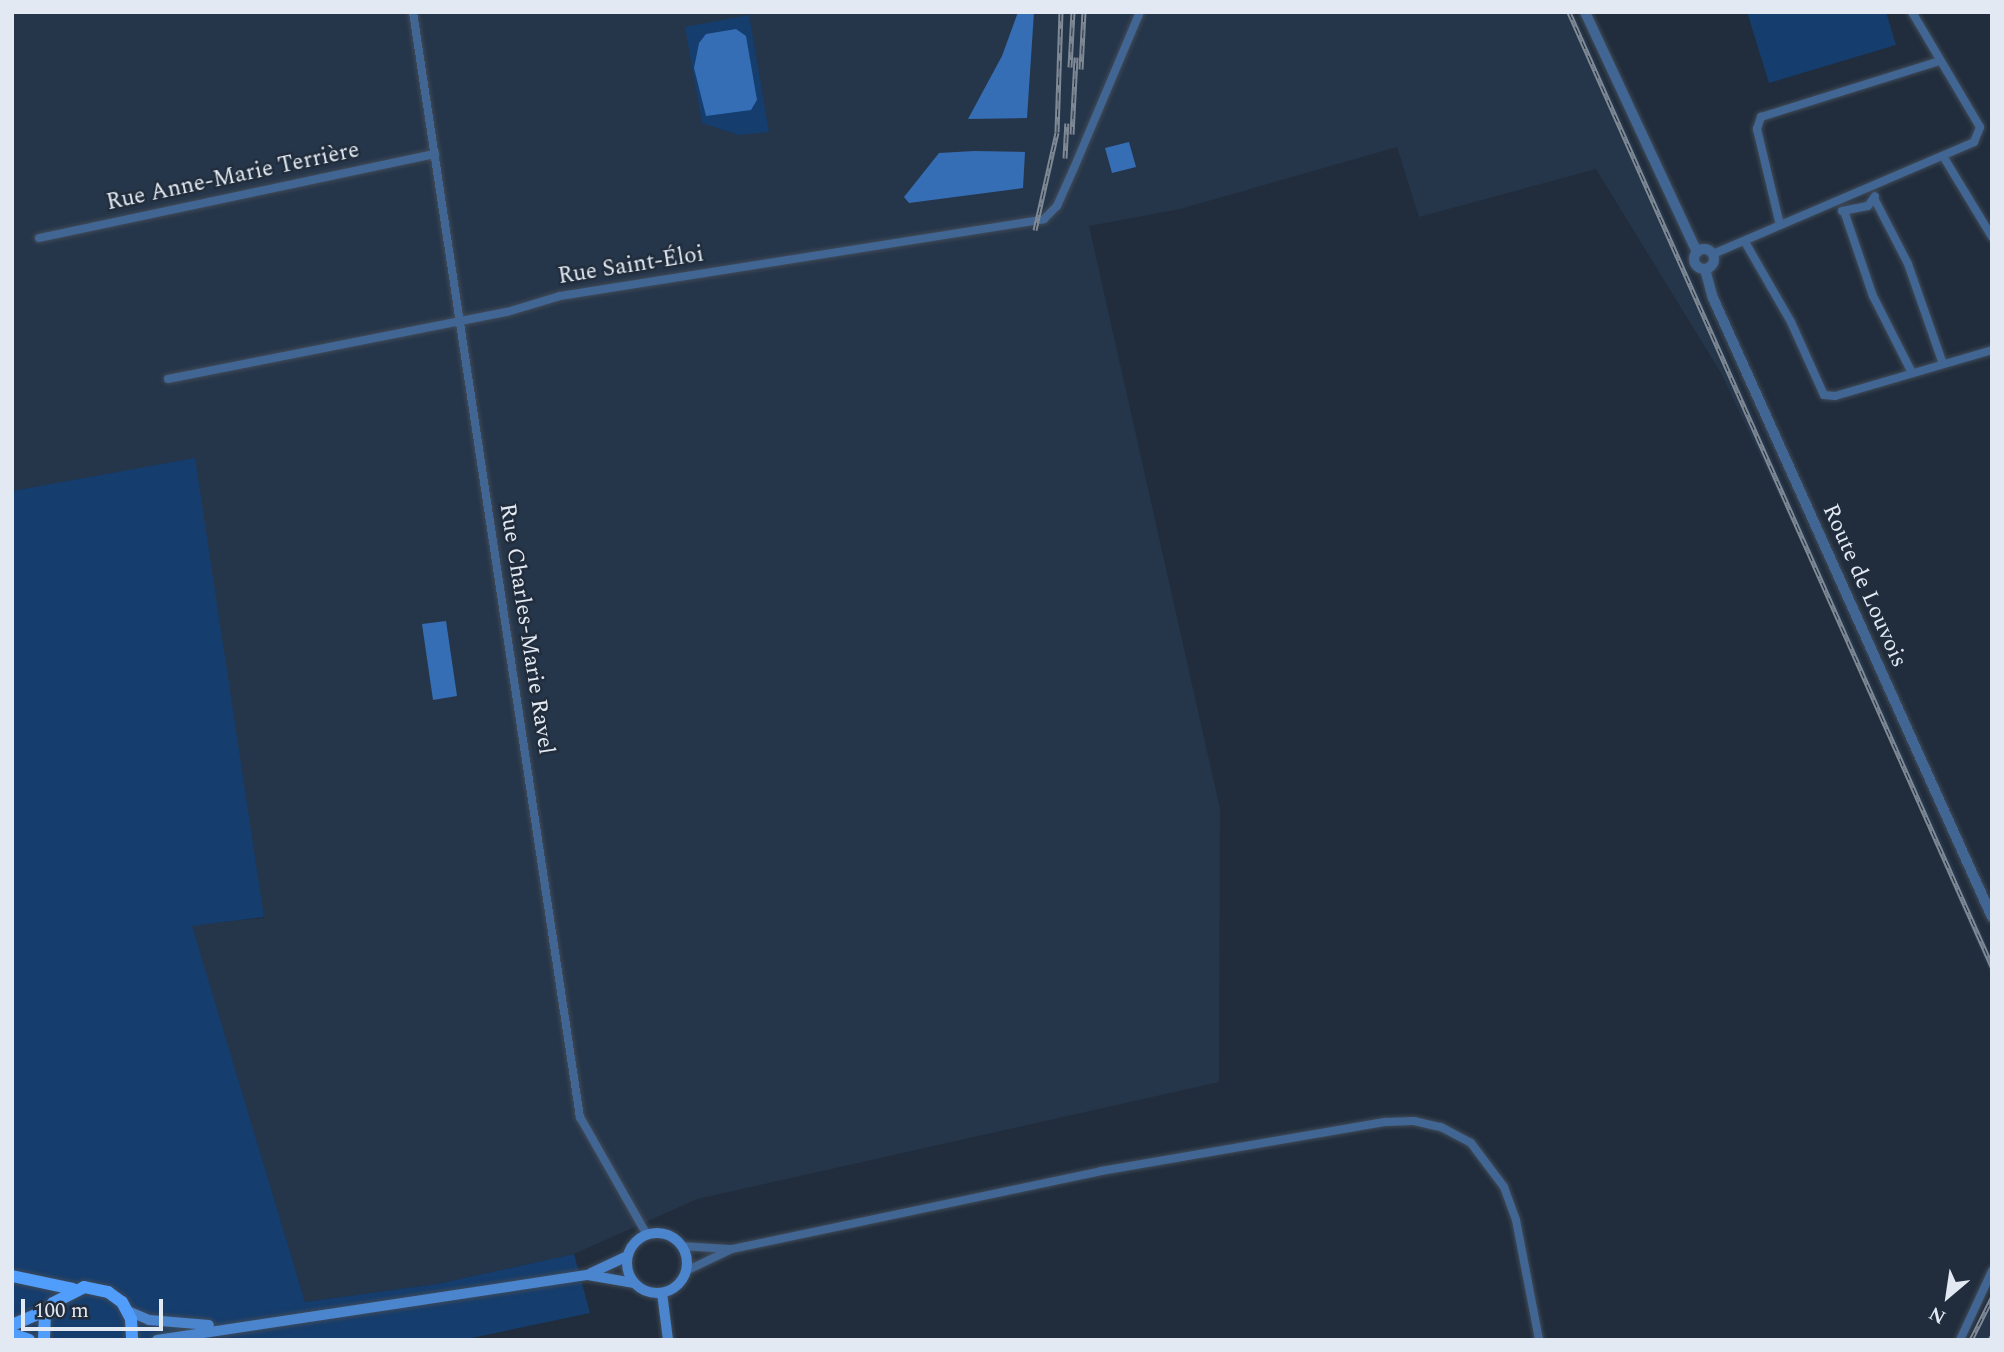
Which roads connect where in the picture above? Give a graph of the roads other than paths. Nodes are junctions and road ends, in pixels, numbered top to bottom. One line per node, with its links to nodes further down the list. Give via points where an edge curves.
1 (413, 12): 6 (street, Rue Charles-Marie Ravel)
2 (1140, 12): 19 (street, Rue Saint-Éloi, via 1053,211 1037,222 560,296)
3 (1585, 12): 16 (street)
4 (1912, 12): 5 (street)
5 (1940, 61): 7 (street, via 1980,127 1974,142); 12 (street, via 1761,117 1757,129)
6 (435, 154): 14 (street, Rue Anne-Marie Terrière); 19 (street, Rue Charles-Marie Ravel)
7 (1943, 156): 8 (street); 13 (street)
8 (1883, 183): 9 (street); 10 (street)
9 (1874, 198): 11 (street, via 1868,206); 21 (street, via 1908,264)
10 (1830, 206): 11 (street); 12 (street)
11 (1844, 211): 22 (street, via 1873,296)
12 (1780, 225): 15 (street)
13 (1992, 237)
14 (39, 238)
15 (1745, 243): 17 (street); 22 (street, via 1791,322 1819,391 1835,397)
16 (1697, 252): 17 (street, via 1706,249); 18 (street, via 1695,263)
17 (1713, 254): 18 (street, via 1713,264)
18 (1705, 269): 24 (street, Route de Louvois, via 1713,298)
19 (460, 320): 23 (street, Rue Saint-Éloi); 25 (street, Rue Charles-Marie Ravel, via 580,1117)
20 (1992, 350): 21 (street)
21 (1942, 362): 22 (street)
22 (1910, 371)
23 (168, 379)
24 (1992, 917)
25 (647, 1235): 26 (main road, via 666,1235); 28 (main road, via 634,1243)
26 (681, 1246): 27 (street); 29 (main road)
27 (732, 1249): 29 (street); 46 (street, via 1101,1171 1414,1121 1441,1127 1471,1143 1504,1187 1516,1220)
28 (627, 1256): 31 (main road); 33 (main road)
29 (686, 1271): 35 (main road, via 677,1286)
30 (1992, 1271): 47 (street)
31 (588, 1275): 33 (main road); 39 (main road)
32 (12, 1276): 34 (main road)
33 (634, 1283): 35 (main road, via 642,1290)
34 (73, 1289): 36 (main road); 37 (main road, via 108,1292)
35 (662, 1293): 45 (main road)
36 (48, 1310): 38 (main road); 42 (main road)
37 (128, 1311): 39 (main road, via 168,1322); 43 (main road)
38 (12, 1325)
39 (247, 1325): 44 (main road)
40 (12, 1334): 41 (main road)
41 (29, 1340)
42 (44, 1340)
43 (132, 1340)
44 (157, 1340)
45 (667, 1340)
46 (1539, 1340)
47 (1960, 1340)

